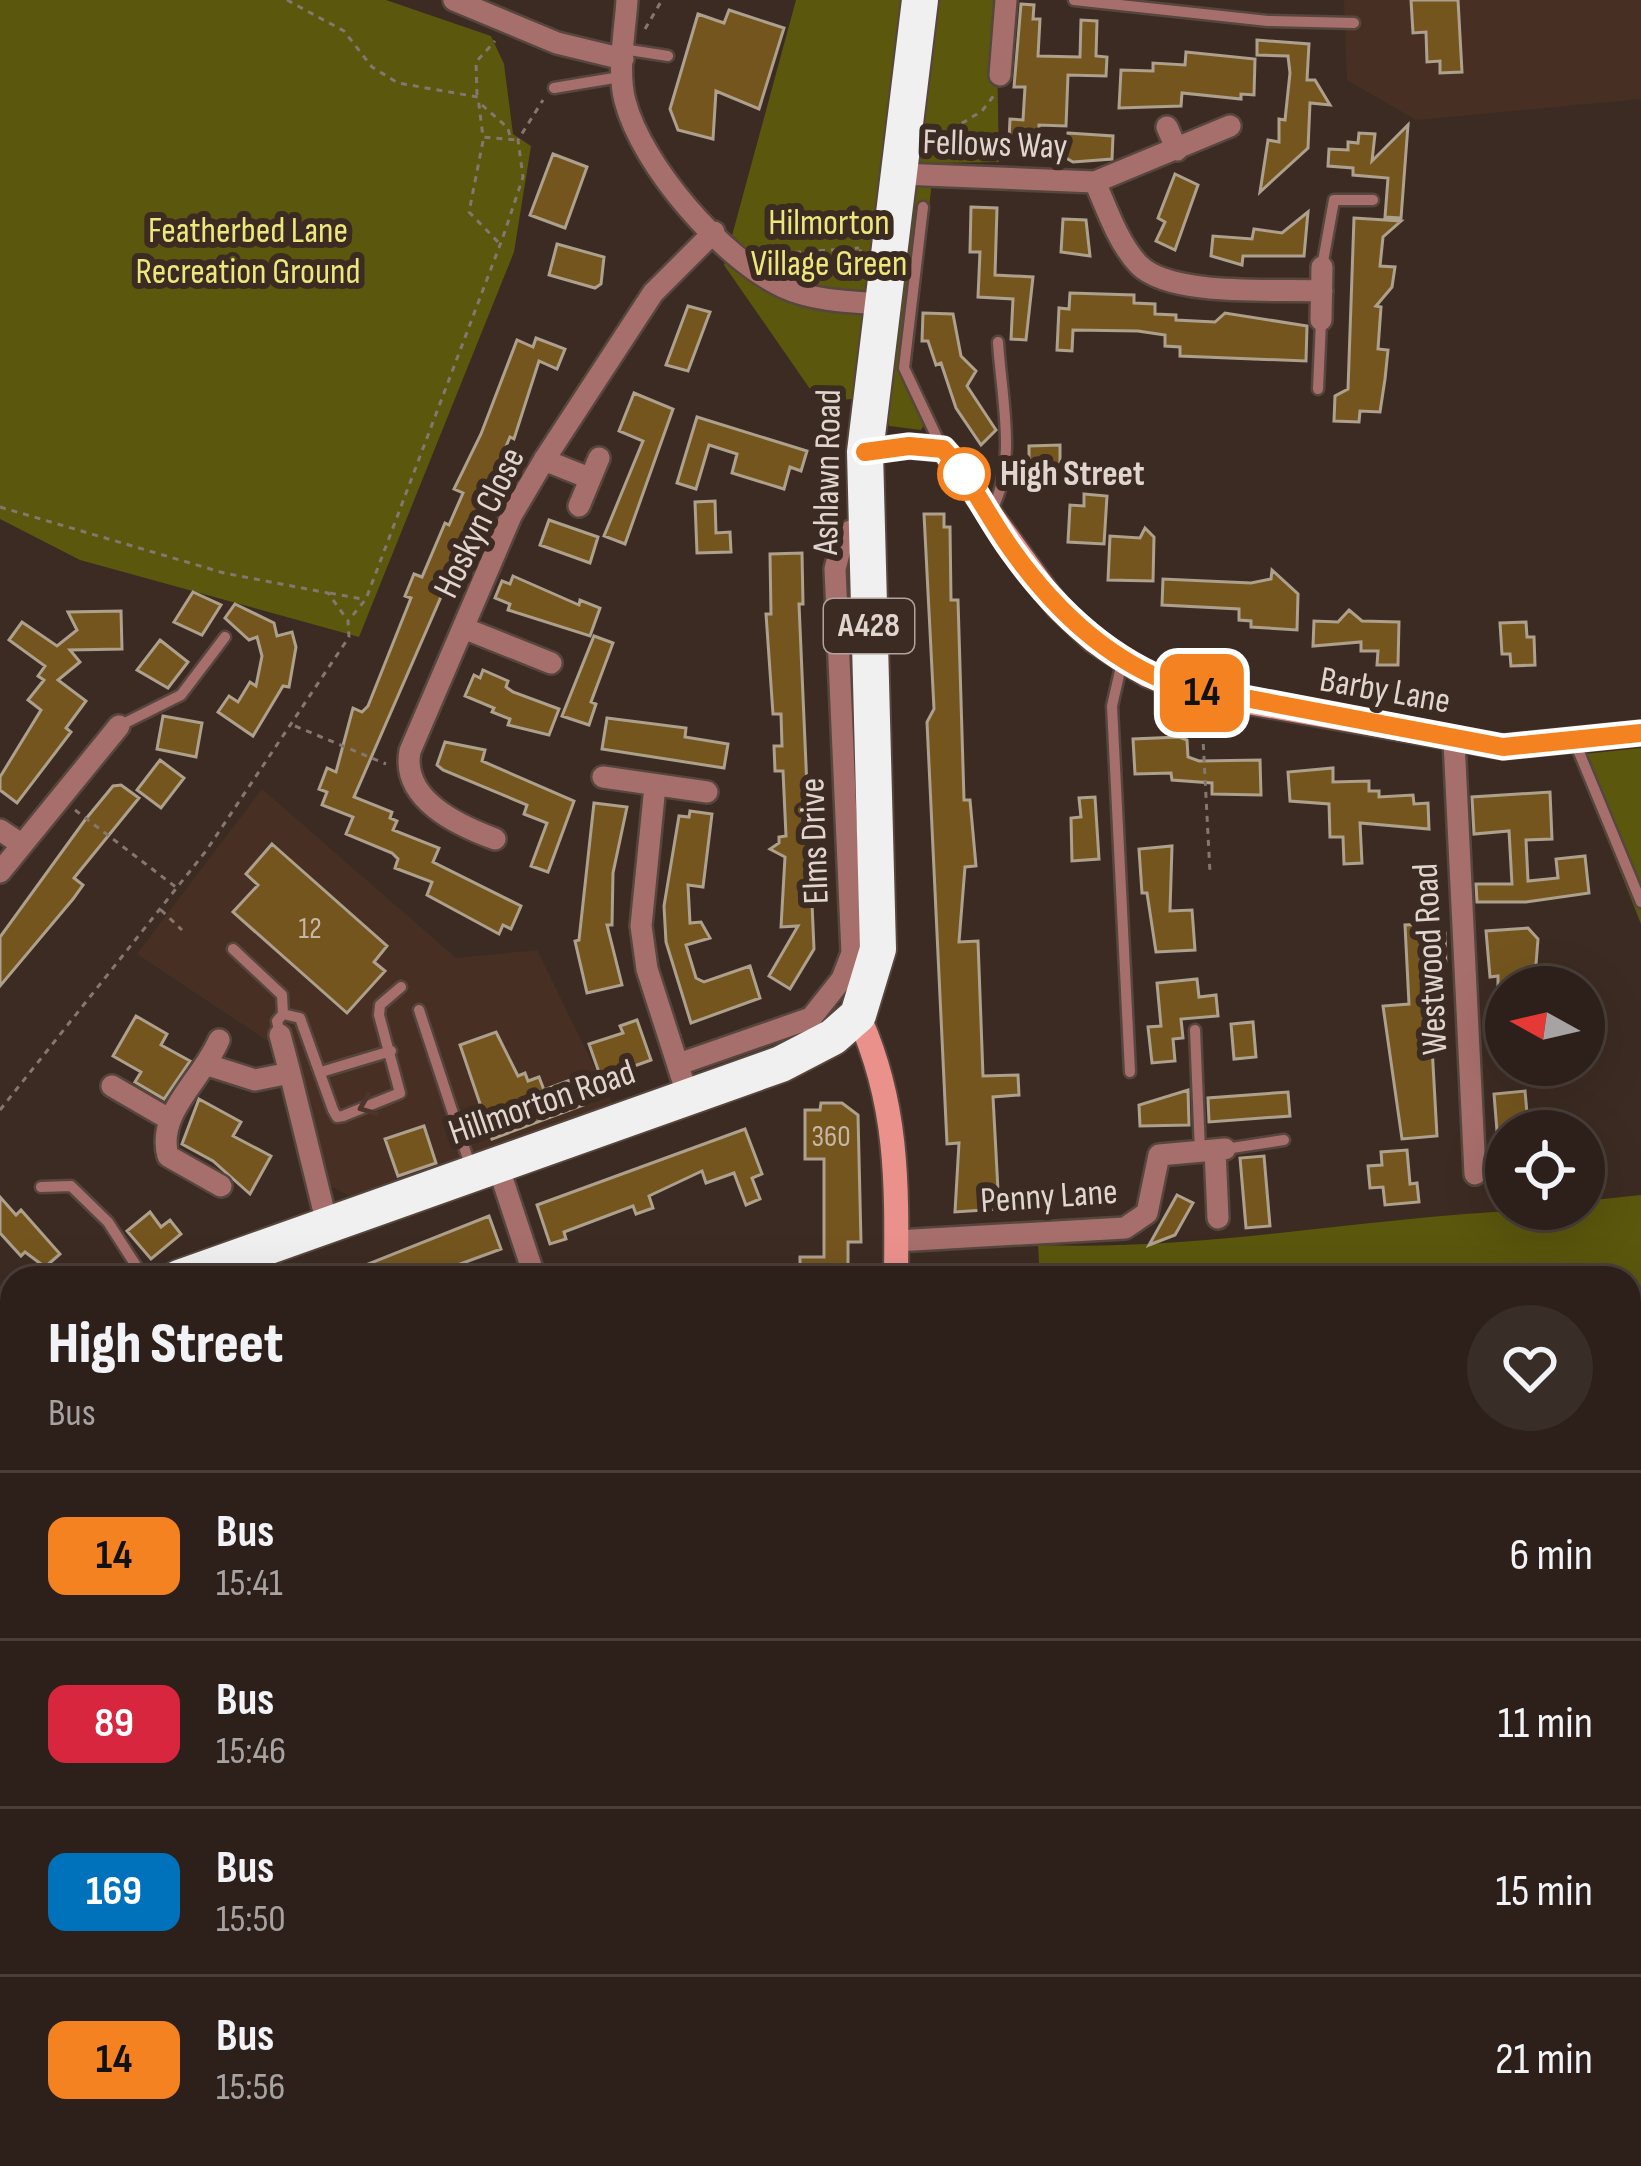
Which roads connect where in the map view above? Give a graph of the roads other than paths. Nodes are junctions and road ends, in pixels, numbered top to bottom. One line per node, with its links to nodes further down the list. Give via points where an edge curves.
1 (454, 0): 8 (street, via 557,43)
2 (627, 0): 8 (street)
3 (920, 0): 14 (highway, Ashlawn Road / A428)
4 (1006, 0): 9 (street)
5 (1074, 0): 6 (lane)
6 (1354, 23)
7 (668, 56): 8 (lane)
8 (627, 59): 10 (lane); 18 (street, via 631,117 659,174)
9 (1000, 75)
10 (554, 88)
11 (1167, 127): 13 (street)
12 (1230, 127): 13 (street)
13 (1177, 150): 15 (street)
14 (910, 175): 15 (street, Fellows Way); 21 (highway, Ashlawn Road / A428)
15 (1094, 182): 20 (street, Fellows Way, via 1128,250 1158,278)
16 (1373, 200): 19 (lane, via 1334,200)
17 (922, 207): 25 (lane, via 904,368)
18 (714, 232): 21 (street, via 783,287 814,297); 27 (street, Hoskyn Close, via 653,293)
19 (1322, 267): 20 (street)
20 (1322, 292): 22 (street)
21 (869, 294): 26 (highway, Ashlawn Road / A428)
22 (1321, 320): 24 (lane)
23 (998, 342): 29 (lane, via 1005,465)
24 (1318, 389)
25 (943, 449): 26 (street); 29 (street, Barby Lane)
26 (865, 452): 30 (highway, Ashlawn Road / A428)
27 (544, 460): 28 (street, via 594,468); 31 (street, Hoskyn Close)
28 (579, 506)
29 (989, 514): 33 (street, Barby Lane, via 1057,606)
30 (866, 525): 50 (highway, Ashlawn Road / A428, via 878,949); 59 (street, Elms Drive, via 844,534 835,569 852,953 811,1018)
31 (466, 629): 34 (street); 43 (street, Hoskyn Close, via 410,751 409,772 445,817)
32 (225, 637): 35 (lane, via 181,695)
33 (1123, 658): 38 (street, Barby Lane, via 1203,694); 57 (lane, via 1112,706)
34 (551, 664)
35 (119, 726): 44 (street)
36 (1641, 733): 37 (street, Barby Lane)
37 (1574, 740): 38 (street, Barby Lane, via 1503,747); 46 (lane)
38 (1454, 741): 65 (street, Westwood Road)
39 (603, 777): 40 (street)
40 (656, 786): 41 (street); 59 (street, via 641,926 646,969)
41 (707, 793)
42 (0, 830): 44 (street)
43 (495, 838)
44 (21, 844): 45 (street)
45 (0, 872)
46 (1641, 902)
47 (233, 950): 51 (lane, via 282,995)
48 (401, 987): 54 (lane, via 380,1005)
49 (419, 1010): 64 (lane)
50 (858, 1015): 59 (highway, Hillmorton Road, via 781,1064); 70 (street, via 883,1070)
51 (282, 1024): 56 (lane, via 300,1018); 58 (street)
52 (1195, 1030): 63 (lane)
53 (220, 1040): 55 (street)
54 (391, 1051): 56 (lane); 56 (lane, one-way to 56, via 400,1093 343,1116)
55 (208, 1065): 58 (street, via 255,1080); 61 (street)
56 (321, 1072)
57 (1130, 1072)
58 (290, 1073): 69 (street)
59 (684, 1081): 64 (highway, Hillmorton Road)
60 (112, 1086): 61 (street)
61 (167, 1118): 66 (street, via 168,1156)
62 (1284, 1140): 63 (lane)
63 (1213, 1150): 68 (street); 70 (street, Penny Lane, via 1159,1155 1147,1213 1125,1228)
64 (484, 1167): 69 (highway, Hillmorton Road); 73 (street)
65 (1475, 1174)
66 (220, 1186)
67 (41, 1187): 71 (lane, via 71,1186)
68 (1218, 1218)
69 (327, 1224): 72 (highway, Hillmorton Road)
70 (896, 1241): 74 (street)
71 (136, 1266)
72 (212, 1266)
73 (529, 1266)
74 (896, 1266)

